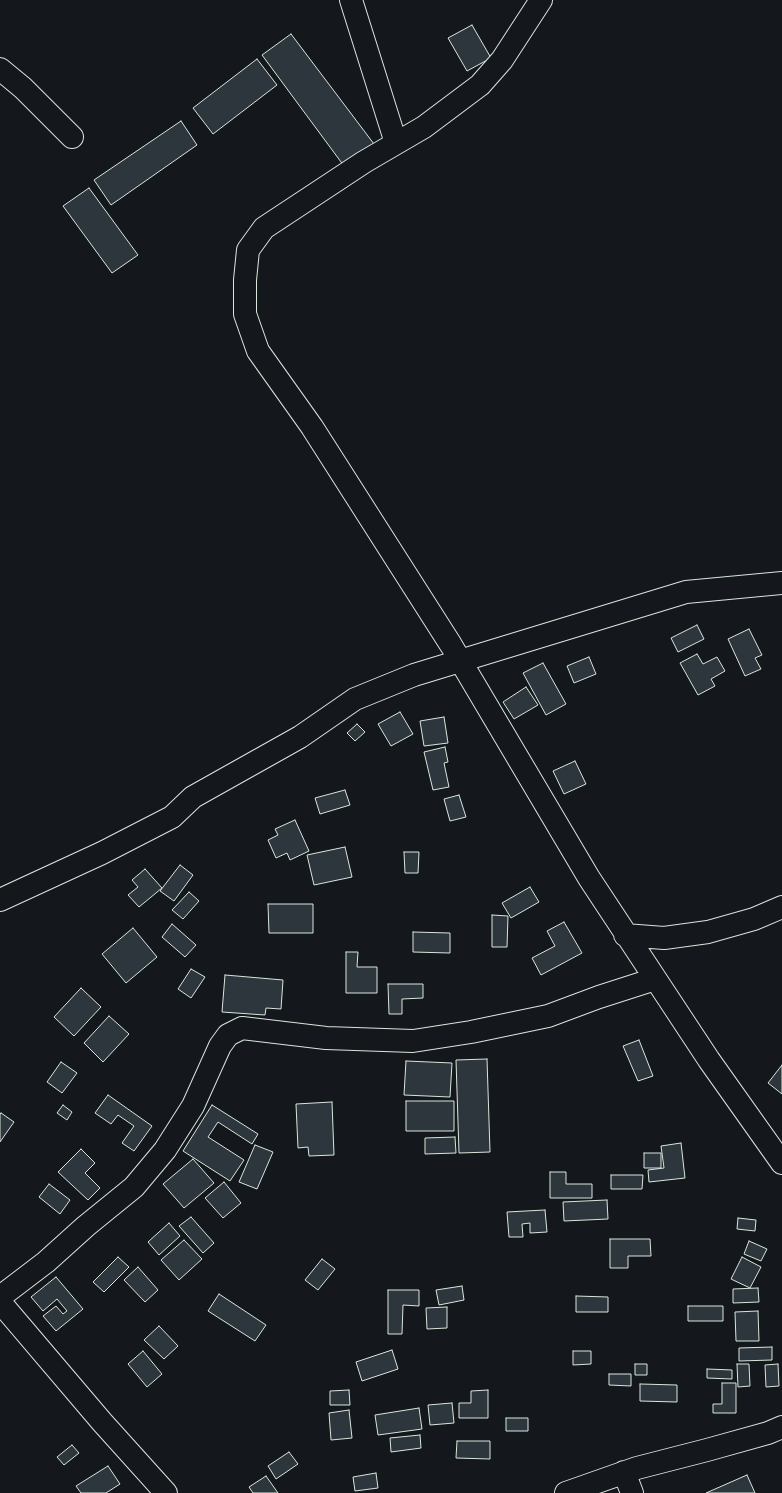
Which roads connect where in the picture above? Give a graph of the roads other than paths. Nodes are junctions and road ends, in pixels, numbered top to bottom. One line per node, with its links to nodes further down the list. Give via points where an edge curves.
1 (351, 0): 5 (street)
2 (541, 0): 5 (street, via 502,60 480,85 424,127)
3 (0, 69): 4 (street)
4 (72, 137)
5 (396, 143): 7 (street, via 264,228 248,250 245,314 258,351 312,427)
6 (782, 583): 7 (street, via 686,592)
7 (460, 661): 8 (street, via 414,675 355,699 300,738 193,797 172,817 102,853); 10 (street)
8 (0, 900)
9 (782, 907): 10 (street, via 754,919 708,932 664,938)
10 (625, 935): 11 (street)
11 (655, 979): 12 (street); 13 (street, via 548,1016 413,1041 326,1038 242,1028 228,1035 220,1046 194,1106 165,1150 134,1186 46,1262)
12 (782, 1162)
13 (0, 1297)
14 (0, 1302): 17 (street)
15 (782, 1427): 16 (street)
16 (624, 1472): 18 (street); 19 (street)
17 (166, 1493)
18 (566, 1493)
19 (632, 1493)

